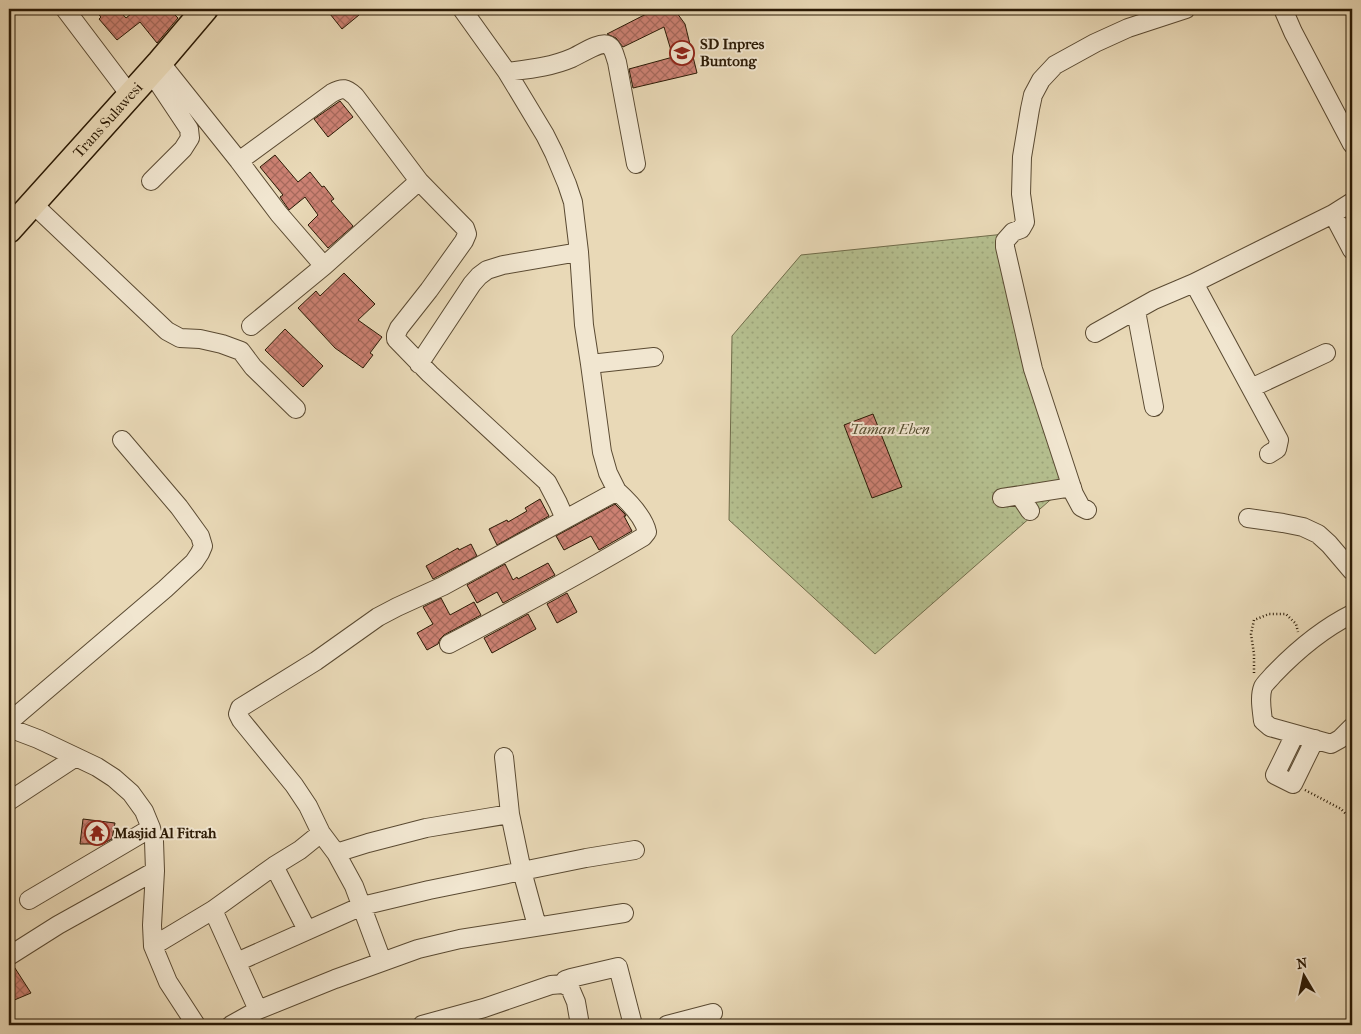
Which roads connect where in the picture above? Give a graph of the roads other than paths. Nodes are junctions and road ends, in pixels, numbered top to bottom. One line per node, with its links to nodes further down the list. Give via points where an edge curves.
1 (65, 9): 8 (street)
2 (205, 9): 6 (highway, Trans Sulawesi)
3 (462, 9): 7 (street)
4 (1186, 9): 34 (street, via 1128,28 1055,65 1033,95 1022,157 1024,222 1021,229 1005,241 1004,247 1033,369)
5 (1283, 9): 9 (street)
6 (156, 67): 8 (highway, Trans Sulawesi); 10 (street); 12 (street, via 189,129 190,138)
7 (507, 72): 11 (street, via 552,65 596,46 608,45 617,62); 19 (street, via 545,135 567,184 573,202)
8 (130, 95): 15 (highway, Trans Sulawesi)
9 (1352, 144)
10 (238, 162): 13 (street, via 332,92 344,88 355,96); 20 (street)
11 (636, 164)
12 (151, 181)
13 (419, 181): 20 (street); 27 (street, via 466,228 468,234 396,335)
14 (1352, 202): 16 (street)
15 (33, 204): 17 (highway, Trans Sulawesi); 31 (street, via 167,331 180,338 200,339 241,351)
16 (1333, 214): 18 (street); 21 (street)
17 (9, 230)
18 (1352, 250)
19 (578, 252): 27 (street, via 487,270 472,284); 28 (street)
20 (324, 266): 23 (street)
21 (1194, 283): 22 (street); 29 (street)
22 (1136, 311): 24 (street); 30 (street)
23 (251, 326)
24 (1095, 333)
25 (1326, 353): 29 (street)
26 (654, 357): 28 (street)
27 (419, 364): 39 (street, via 547,482)
28 (590, 364): 35 (street, via 602,452)
29 (1251, 388): 33 (street, via 1279,440 1277,449)
30 (1154, 407)
31 (296, 409)
32 (122, 440): 43 (street, via 200,536 203,546 200,554 165,589)
33 (1269, 454)
34 (1072, 487): 36 (street, via 1025,503); 37 (street, via 1081,507)
35 (617, 491): 39 (street); 42 (street, via 645,525 647,532 643,537)
36 (1002, 498)
37 (1087, 510)
38 (1248, 518): 40 (street, via 1283,523 1318,534)
39 (565, 519): 53 (street, via 443,586 378,617 316,661 240,708 241,720 294,785)
40 (1352, 571)
41 (1352, 614): 46 (street, via 1287,660 1263,686 1263,721 1270,727)
42 (449, 644)
43 (9, 722)
44 (1352, 727): 47 (street, via 1331,744)
45 (9, 728): 48 (street)
46 (1295, 734): 47 (street); 47 (street, via 1275,775 1293,784)
47 (1315, 739)
48 (76, 757): 50 (street); 52 (street, via 106,772 131,793 144,810)
49 (504, 757): 51 (street)
50 (9, 801)
51 (510, 814): 55 (street, via 426,828); 58 (street)
52 (151, 828): 57 (street); 59 (street)
53 (321, 833): 55 (street); 56 (street)
54 (635, 850): 58 (street)
55 (336, 853): 60 (street)
56 (274, 866): 61 (street); 64 (street)
57 (155, 871): 65 (street); 66 (street)
58 (522, 872): 60 (street); 63 (street)
59 (29, 900)
60 (362, 906): 64 (street); 67 (street)
61 (213, 910): 65 (street); 68 (street)
62 (624, 913): 63 (street)
63 (537, 926): 67 (street, via 460,939)
64 (306, 930): 68 (street)
65 (153, 946): 72 (street, via 168,982)
66 (9, 956)
67 (382, 961): 70 (street)
68 (237, 962): 70 (street)
69 (563, 984): 74 (street, via 551,984 484,1008); 75 (street, via 570,988 576,1002); 76 (street, via 571,978 618,967)
70 (258, 1010): 73 (street)
71 (713, 1013): 77 (street)
72 (196, 1025)
73 (231, 1025)
74 (422, 1025)
75 (580, 1025)
76 (633, 1025)
77 (668, 1025)

